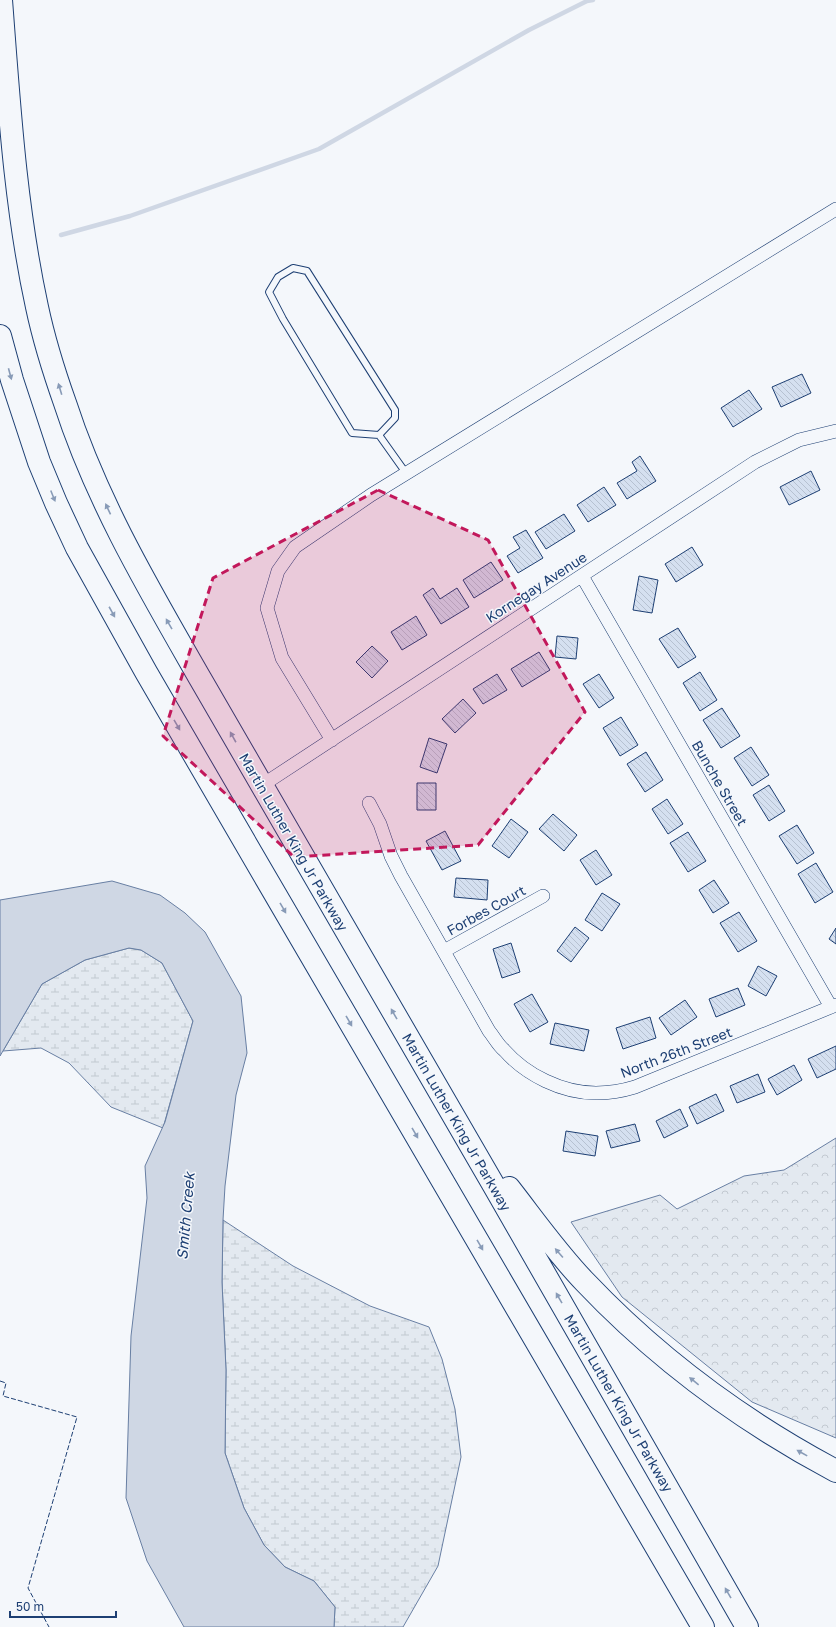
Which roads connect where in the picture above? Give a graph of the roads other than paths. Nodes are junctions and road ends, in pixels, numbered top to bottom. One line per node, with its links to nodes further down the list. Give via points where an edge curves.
1 (1, 0): 9 (highway, Martin Luther King Jr Parkway, one-way to 1, via 109,513 66,407 37,308 22,220 14,162)
2 (836, 209): 6 (street)
3 (0, 336): 16 (highway, one-way to 16, via 39,462 85,562 244,841)
4 (836, 431): 7 (street, Kornegay Avenue, via 799,440 755,462)
5 (379, 435): 5 (lane, via 352,433 269,292 278,277 293,268 307,271 395,410 395,418); 6 (lane)
6 (406, 473): 8 (street, via 295,547 278,571 267,608 282,658)
7 (582, 576): 8 (street, Kornegay Avenue); 13 (street, Bunche Street)
8 (332, 740): 9 (street, Kornegay Avenue)
9 (261, 786): 14 (highway, Martin Luther King Jr Parkway, one-way to 9)
10 (368, 803): 12 (street, via 380,824 401,876)
11 (543, 896): 12 (street, Forbes Court)
12 (444, 951): 13 (street, North 26th Street, via 489,1031 502,1049 516,1062 553,1084 595,1094 635,1088)
13 (834, 1006)
14 (456, 1120): 15 (highway, one-way to 14, via 796,1450 697,1384 622,1320 553,1246); 17 (highway, Martin Luther King Jr Parkway, one-way to 14)
15 (836, 1472)
16 (703, 1627)
17 (747, 1627)

